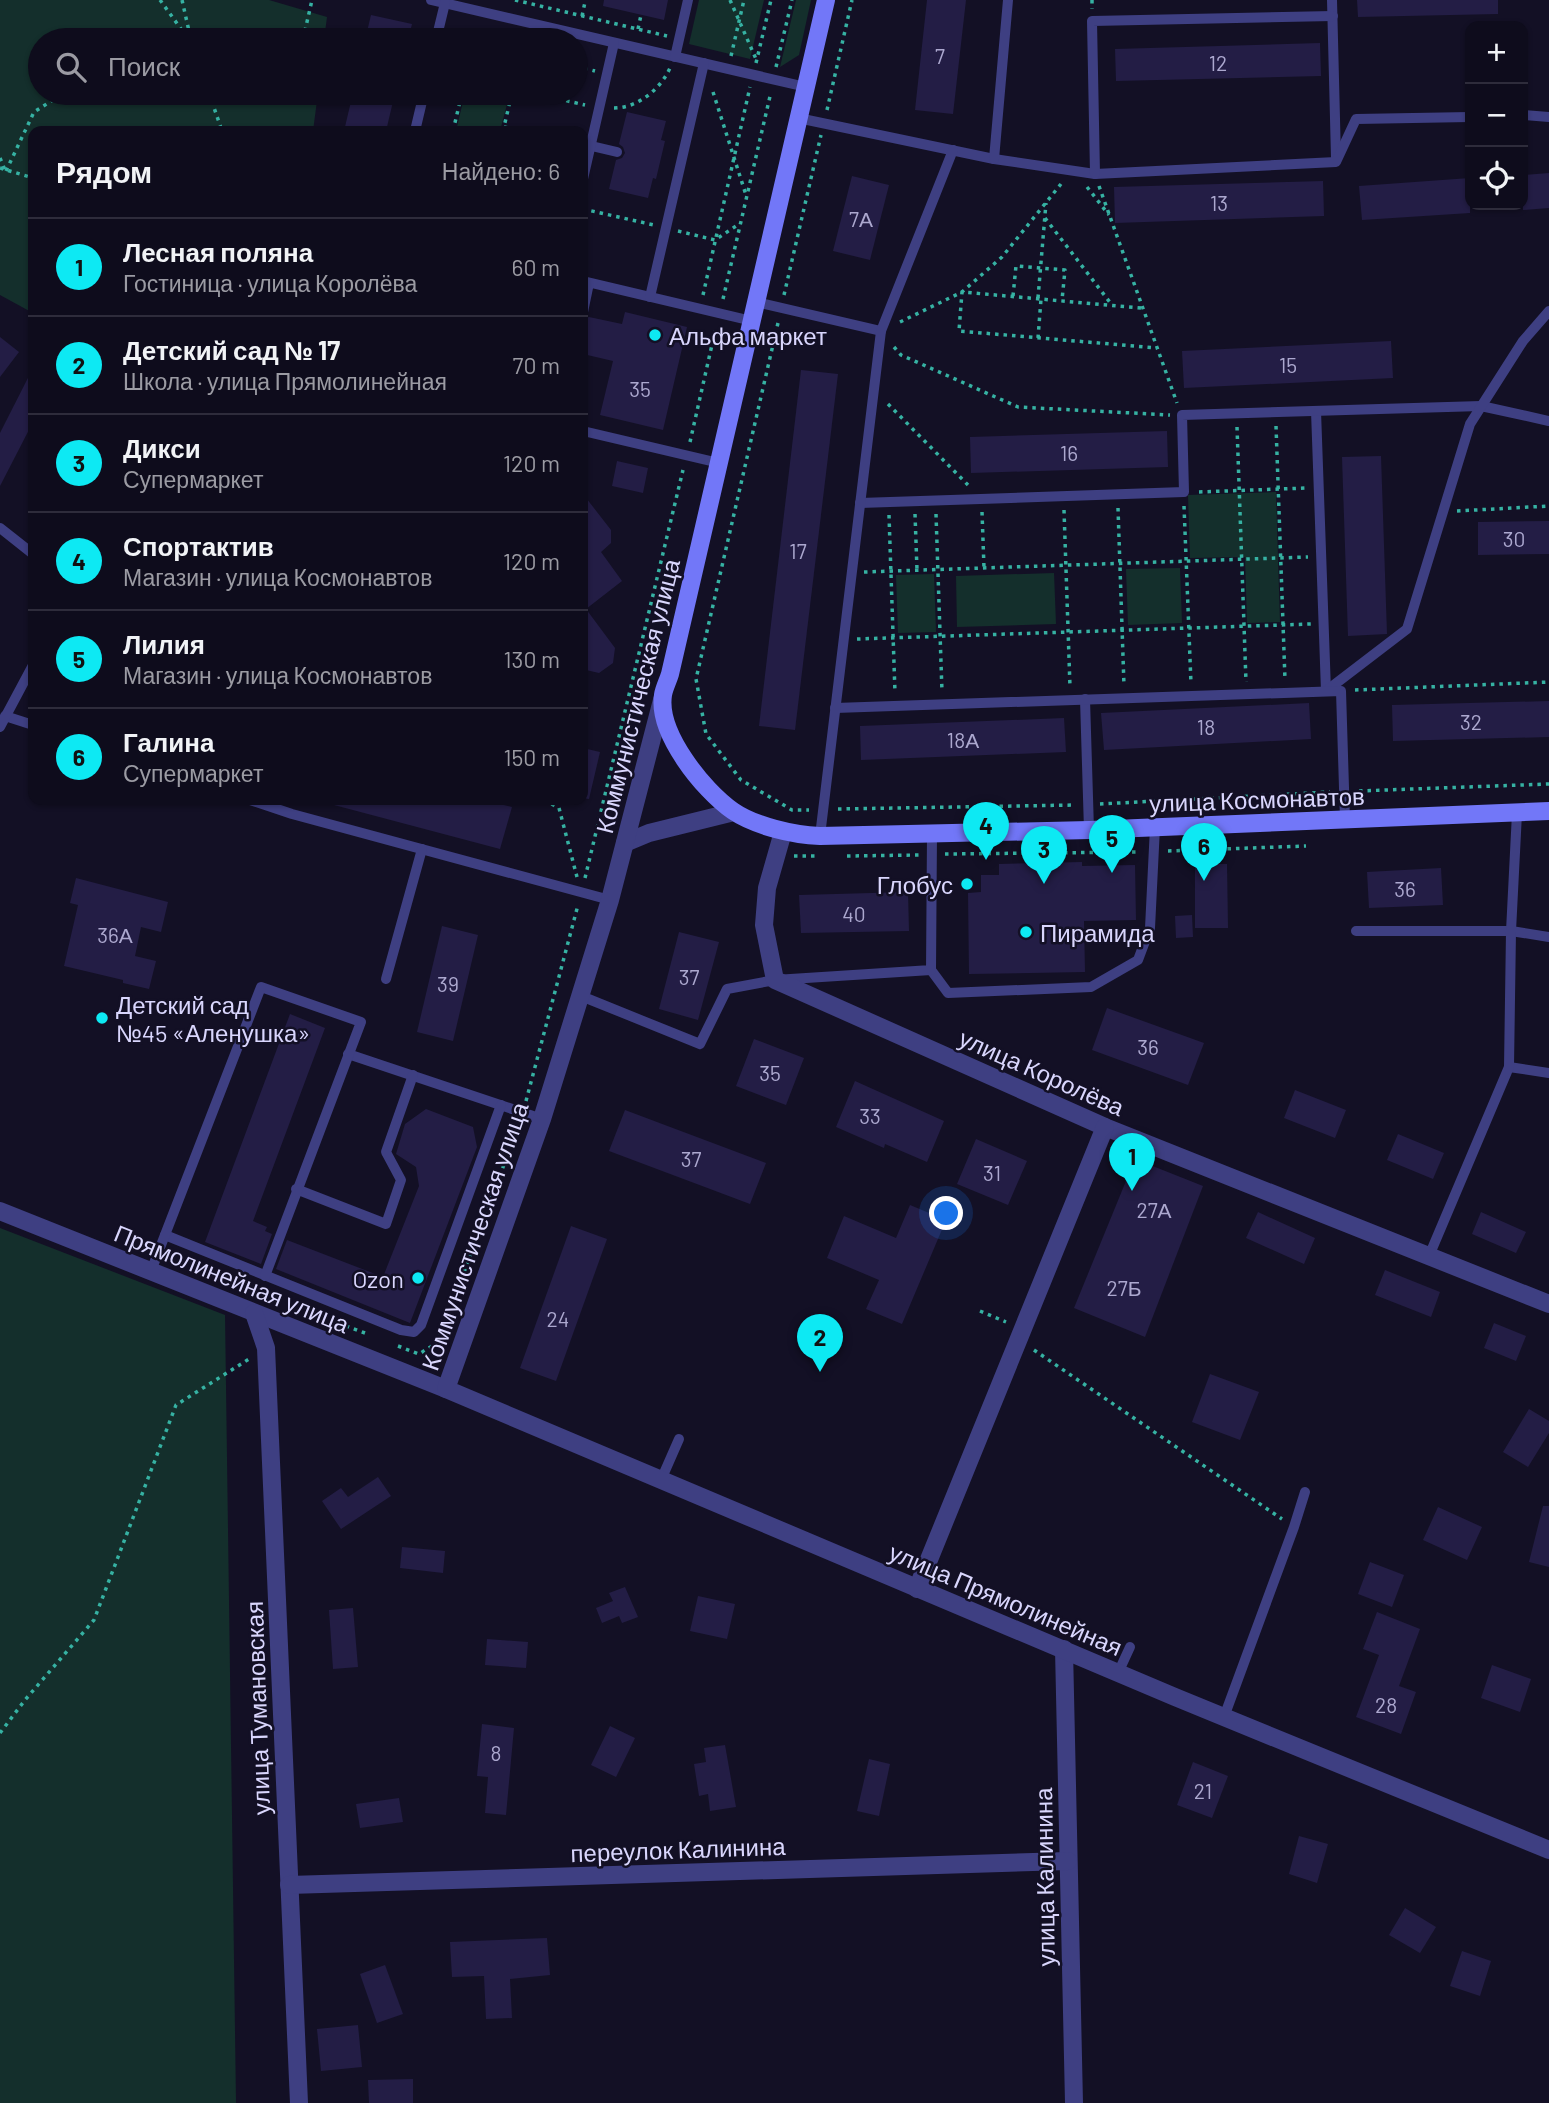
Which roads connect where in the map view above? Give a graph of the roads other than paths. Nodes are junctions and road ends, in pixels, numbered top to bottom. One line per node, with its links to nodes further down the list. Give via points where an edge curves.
1 (431, 0): 6 (lane)
2 (688, 0): 12 (lane)
3 (826, 0): 14 (main road, Коммунистическая улица)
4 (1008, 0): 25 (lane)
5 (1332, 0): 7 (lane)
6 (445, 3): 8 (lane); 9 (lane)
7 (1333, 16): 26 (lane); 27 (lane, via 1092,21)
8 (439, 28)
9 (551, 28)
10 (588, 37): 11 (lane)
11 (614, 43): 12 (lane); 21 (lane)
12 (675, 57): 13 (lane)
13 (704, 64): 14 (lane); 29 (lane)
14 (806, 87): 19 (main road, Коммунистическая улица)
15 (421, 105): 20 (lane)
16 (1528, 116): 18 (lane)
17 (1465, 117): 26 (lane, via 1356,119)
18 (1549, 117)
19 (799, 118): 23 (lane); 30 (main road, Коммунистическая улица)
20 (416, 126)
21 (588, 142)
22 (588, 145): 24 (lane)
23 (953, 150): 25 (lane); 33 (lane)
24 (617, 152)
25 (994, 159): 27 (lane)
26 (1336, 162): 27 (lane)
27 (1095, 174)
28 (588, 282): 29 (lane)
29 (650, 297): 32 (lane)
30 (756, 302): 32 (main road, Коммунистическая улица); 33 (lane)
31 (1548, 312): 34 (lane, via 1523,341)
32 (752, 321): 38 (main road, Коммунистическая улица)
33 (881, 331): 39 (lane)
34 (1481, 406): 35 (lane); 36 (lane); 43 (lane, via 1470,424 1407,629)
35 (1316, 411): 39 (lane, via 1182,415 1184,492); 43 (lane)
36 (1549, 421)
37 (588, 432): 38 (lane)
38 (719, 463): 44 (main road, Коммунистическая улица)
39 (860, 503): 46 (lane)
40 (0, 528): 41 (lane)
41 (28, 550)
42 (28, 675): 47 (lane)
43 (1326, 691): 45 (lane); 54 (lane, via 1341,691)
44 (663, 697): 52 (main road, улица Космонавтов, via 668,727 683,759); 60 (street, Коммунистическая улица)
45 (1085, 699): 46 (lane); 56 (lane)
46 (835, 708): 59 (lane)
47 (5, 716): 48 (lane); 49 (lane)
48 (28, 723)
49 (0, 727)
50 (265, 805): 61 (lane)
51 (1549, 811): 53 (main road, улица Космонавтов)
52 (734, 812): 57 (main road, улица Космонавтов); 60 (street)
53 (1517, 813): 54 (main road, улица Космонавтов); 64 (lane)
54 (1345, 820): 55 (main road, улица Космонавтов)
55 (1155, 827): 56 (main road, улица Космонавтов); 66 (lane, via 1150,928 1138,960 1091,987 948,993)
56 (1090, 830): 58 (main road, улица Космонавтов)
57 (783, 832): 59 (main road, улица Космонавтов); 68 (street, via 767,888 764,925)
58 (932, 834): 59 (main road, улица Космонавтов); 66 (lane)
59 (820, 836)
60 (625, 843): 62 (street, Коммунистическая улица)
61 (422, 849): 62 (lane); 67 (lane)
62 (610, 900): 69 (street, Коммунистическая улица)
63 (1356, 931): 64 (lane)
64 (1511, 932): 65 (lane); 71 (lane)
65 (1549, 937)
66 (931, 970): 68 (lane)
67 (386, 979)
68 (775, 980): 69 (lane, via 727,989 700,1044); 76 (street, улица Королёва)
69 (581, 996): 75 (street, Коммунистическая улица)
70 (348, 1054): 73 (lane); 77 (lane); 79 (lane, via 361,1022 261,987)
71 (1509, 1068): 72 (lane); 80 (lane)
72 (1549, 1073)
73 (413, 1075): 74 (lane); 77 (lane, via 386,1152 401,1180 386,1224)
74 (500, 1105): 75 (lane); 82 (lane, via 421,1325 414,1332)
75 (542, 1119): 85 (street, Коммунистическая улица)
76 (1105, 1127): 80 (street, улица Королёва); 89 (street)
77 (296, 1189): 82 (lane)
78 (0, 1211): 81 (street, Прямолинейная улица)
79 (165, 1235): 81 (lane); 82 (lane)
80 (1429, 1256): 83 (street, улица Королёва)
81 (151, 1271): 84 (street, Прямолинейная улица)
82 (265, 1276)
83 (1549, 1304)
84 (254, 1313): 85 (street, Прямолинейная улица); 96 (street, улица Тумановская, via 266,1348)
85 (446, 1389): 87 (street, улица Прямолинейная)
86 (679, 1439): 87 (lane)
87 (662, 1480): 89 (street, улица Прямолинейная)
88 (1305, 1492): 93 (lane)
89 (917, 1589): 91 (street, улица Прямолинейная)
90 (1130, 1647): 92 (lane)
91 (1064, 1649): 92 (street, улица Прямолинейная); 95 (street, улица Калинина)
92 (1118, 1673): 93 (street, улица Прямолинейная)
93 (1224, 1717): 94 (street, улица Прямолинейная)
94 (1549, 1850)
95 (1068, 1861): 96 (street, переулок Калинина); 98 (street, улица Калинина)
96 (289, 1885): 97 (street, улица Тумановская)
97 (299, 2103)
98 (1074, 2103)

